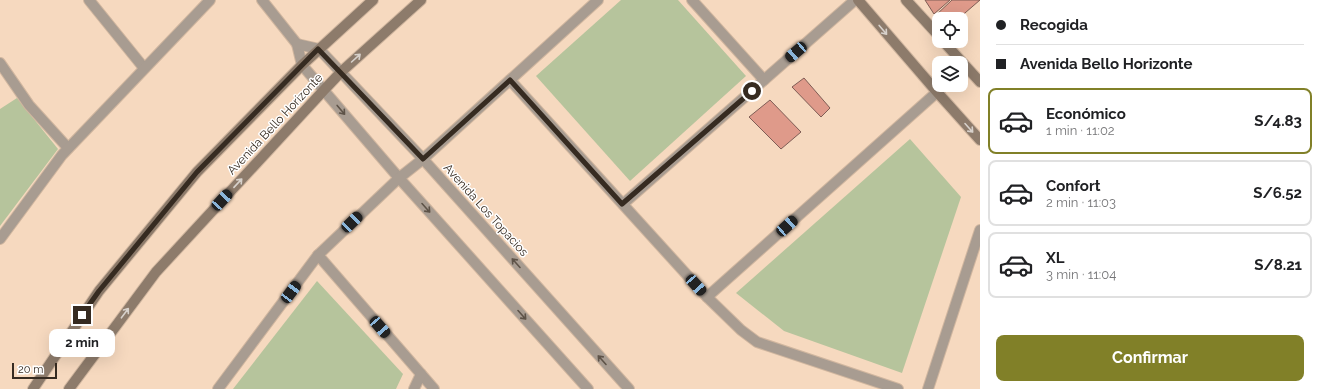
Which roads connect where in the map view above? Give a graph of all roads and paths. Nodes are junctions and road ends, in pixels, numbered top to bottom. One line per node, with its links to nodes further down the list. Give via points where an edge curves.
1 (89, 0): 15 (street)
2 (210, 0): 15 (street)
3 (262, 0): 11 (street)
4 (373, 0): 12 (street, Avenida Bello Horizonte)
5 (421, 0): 16 (street, Avenida Bello Horizonte, one-way to 5)
6 (598, 0): 18 (street)
7 (692, 0): 19 (street)
8 (856, 0): 19 (street); 21 (street, one-way to 21)
9 (906, 0): 10 (street)
10 (932, 28)
11 (298, 44): 12 (street); 14 (street)
12 (318, 49): 14 (street, Avenida Bello Horizonte); 16 (street, Avenida Los Topacios)
13 (0, 63): 25 (street, via 29,105)
14 (302, 65): 22 (street); 35 (street, Avenida Bello Horizonte, via 182,190 99,291)
15 (144, 68): 25 (street)
16 (340, 72): 22 (street, Avenida Bello Horizonte); 26 (street, Avenida Los Topacios)
17 (968, 72): 20 (street)
18 (510, 80): 26 (street); 28 (street)
19 (764, 80): 28 (street)
20 (980, 82)
21 (932, 86)
22 (324, 90): 27 (street, one-way to 27); 36 (street, Avenida Bello Horizonte, one-way to 22, via 156,272)
23 (937, 92): 24 (street, one-way to 24); 32 (street)
24 (980, 140)
25 (68, 148): 30 (street)
26 (423, 159): 27 (street); 34 (street, Avenida Los Topacios, one-way to 26)
27 (399, 178): 31 (street); 40 (street, one-way to 40)
28 (622, 204): 32 (street)
29 (980, 230): 42 (street)
30 (0, 239)
31 (318, 255): 33 (street); 37 (street)
32 (707, 297): 41 (street, via 757,342)
33 (421, 374): 38 (street); 39 (street)
34 (622, 387)
35 (33, 389)
36 (69, 389)
37 (218, 389)
38 (414, 389)
39 (434, 389)
40 (588, 389)
41 (898, 389)
42 (928, 389)

